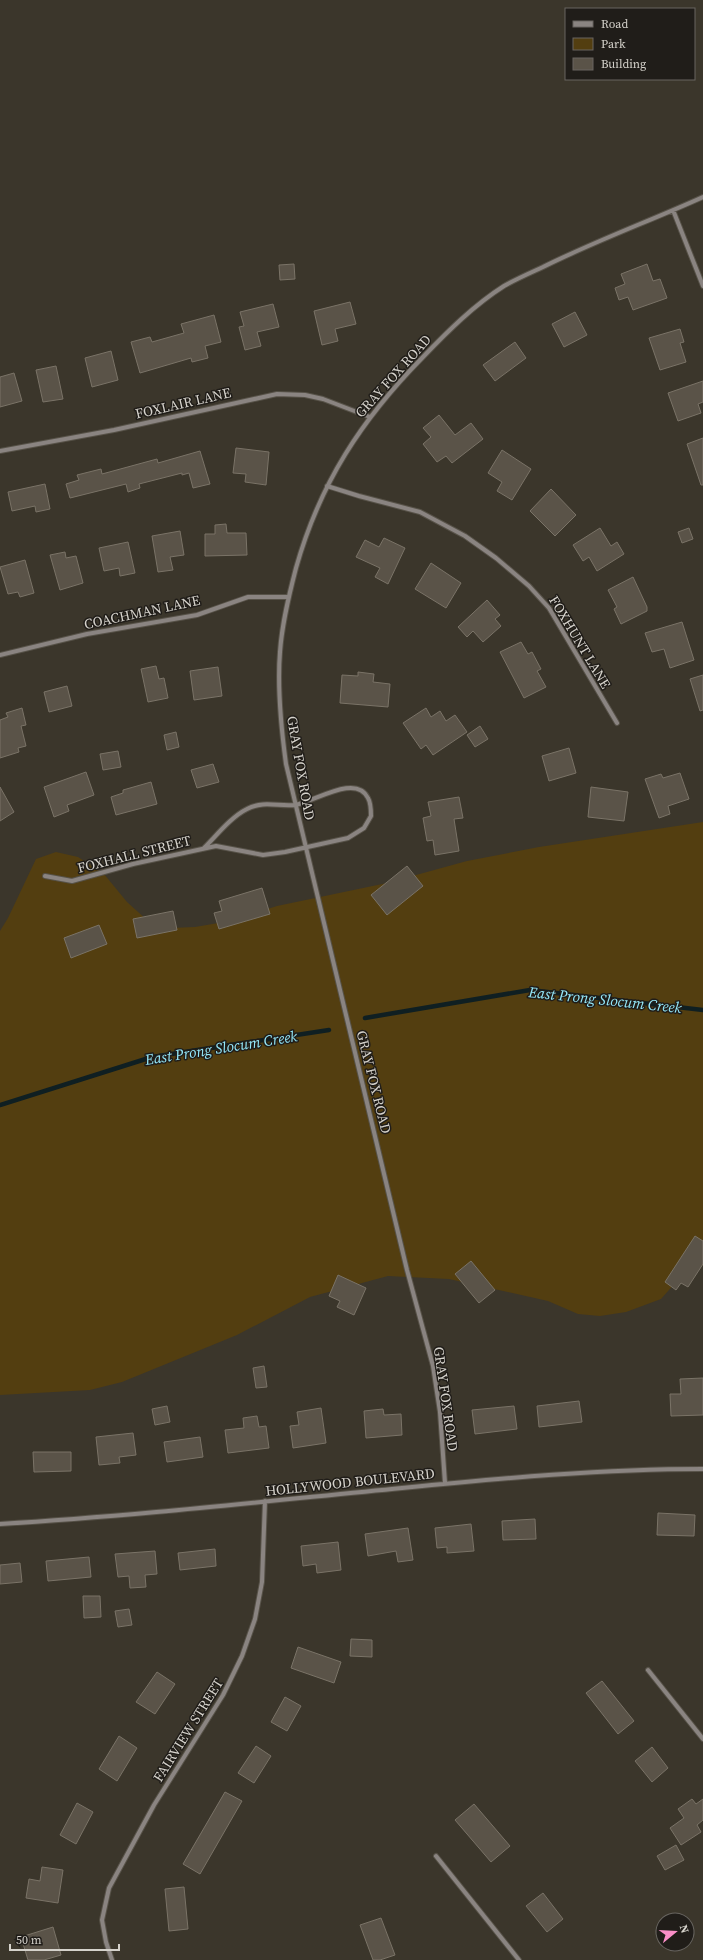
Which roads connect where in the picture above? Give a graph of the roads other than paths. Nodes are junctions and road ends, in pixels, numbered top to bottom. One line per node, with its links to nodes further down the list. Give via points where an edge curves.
1 (703, 198): 2 (street, GRAY FOX ROAD)
2 (673, 210): 3 (street); 4 (street, GRAY FOX ROAD, via 573,252 505,286 483,301 440,339 403,377)
3 (703, 286)
4 (370, 417): 5 (street, FOXLAIR LANE, via 323,399 300,394 277,394); 6 (street, GRAY FOX ROAD)
5 (0, 452)
6 (327, 486): 7 (street, GRAY FOX ROAD, via 304,540); 9 (street, FOXHUNT LANE, via 420,512 459,532 496,558 529,586 549,608)
7 (288, 597): 8 (street, COACHMAN LANE, via 248,597 197,615 95,633); 10 (street, GRAY FOX ROAD, via 280,651 280,701 286,764)
8 (0, 655)
9 (617, 723)
10 (295, 805): 11 (street, GRAY FOX ROAD); 11 (street, FOXHALL STREET, via 349,788 363,791 369,802 371,816 364,828 348,838); 12 (street, FOXHALL STREET, via 264,803 247,809 225,826)
11 (305, 847): 12 (street, FOXHALL STREET, via 263,855 228,847); 15 (street, GRAY FOX ROAD, via 407,1270 428,1342 440,1412)
12 (204, 848): 13 (street, FOXHALL STREET, via 72,881)
13 (45, 876)
14 (703, 1469): 15 (street, HOLLYWOOD BOULEVARD, via 554,1474)
15 (445, 1483): 16 (street, HOLLYWOOD BOULEVARD)
16 (265, 1501): 17 (street, HOLLYWOOD BOULEVARD); 21 (street, FAIRVIEW STREET, via 262,1582 250,1634 223,1695 154,1805 109,1888 102,1920)
17 (0, 1524)
18 (648, 1670): 19 (street)
19 (703, 1739)
20 (436, 1856): 22 (street)
21 (112, 1960)
22 (518, 1960)

